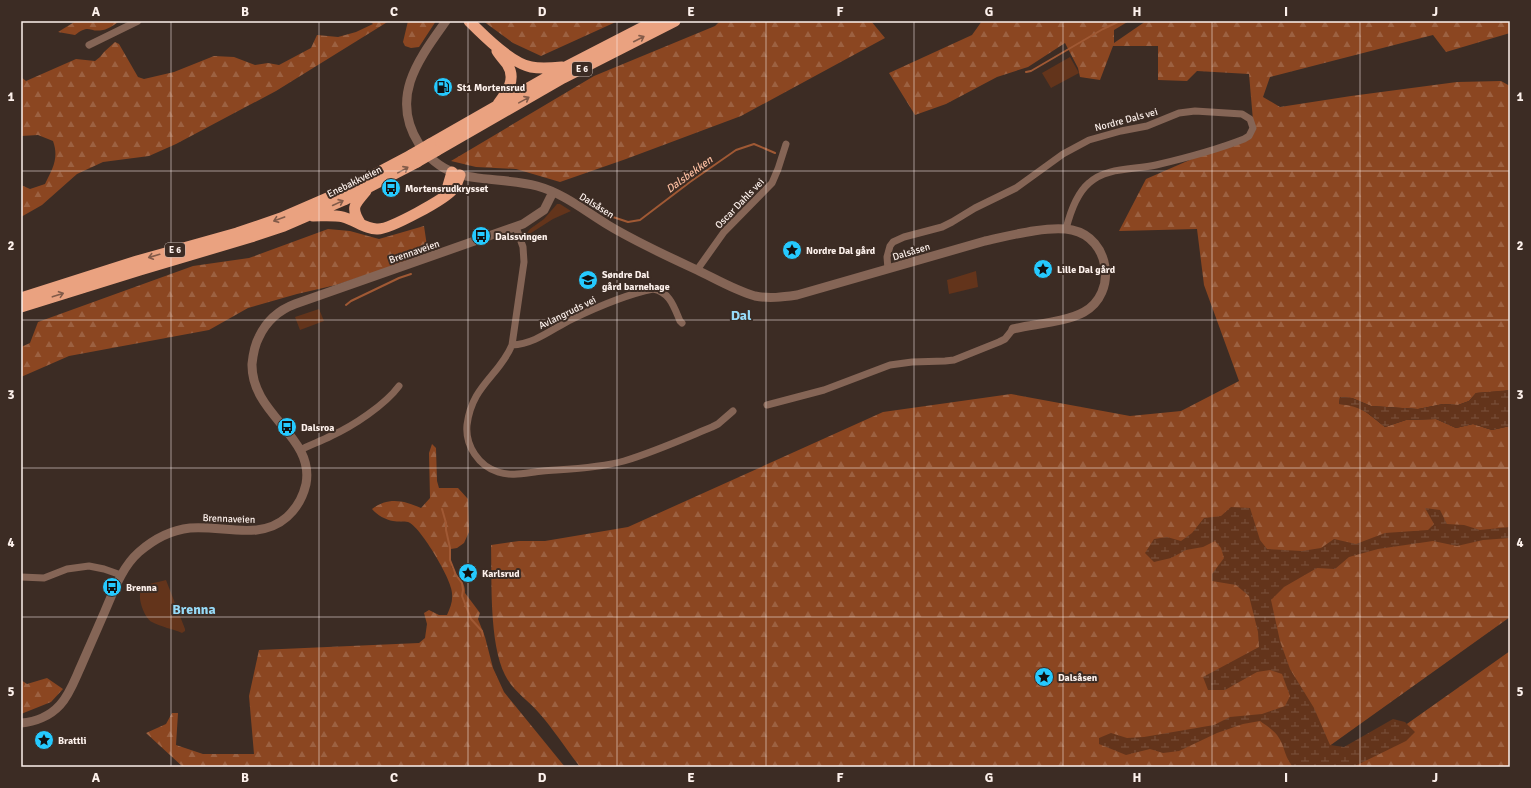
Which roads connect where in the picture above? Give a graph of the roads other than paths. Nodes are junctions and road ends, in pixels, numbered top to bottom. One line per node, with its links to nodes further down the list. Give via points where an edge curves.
1 (138, 21): 7 (street)
2 (446, 21): 13 (street, Dalsåsen, via 413,71 406,103 409,122 420,145 437,163)
3 (469, 21): 6 (highway, E 6)
4 (655, 21): 8 (highway, Enebakkveien / E 6)
5 (675, 21): 11 (highway, Enebakkveien / E 6, one-way to 5)
6 (492, 44): 8 (highway, E 6, via 518,62 532,68); 9 (highway, E 6, via 508,66 512,78)
7 (89, 45)
8 (569, 66): 9 (highway, Enebakkveien / E 6)
9 (497, 107): 11 (highway, Enebakkveien / E 6)
10 (786, 144): 21 (street, Oscar Dahls vei, via 772,183 724,232)
11 (433, 148): 12 (highway, Enebakkveien / E 6, bridge)
12 (414, 158): 14 (highway, Enebakkveien / E 6, one-way to 12); 22 (highway, Enebakkveien / E 6, one-way to 22, via 287,216)
13 (456, 174): 15 (street, Dalsåsen, via 521,182); 17 (highway, via 454,189 388,228 372,229)
14 (367, 189): 16 (highway, Enebakkveien / E 6, one-way to 14); 17 (highway, via 354,207 354,214)
15 (553, 192): 18 (street, Brennaveien, via 544,210); 21 (street, Dalsåsen, via 609,226)
16 (309, 216): 17 (highway, via 344,217); 23 (highway, Enebakkveien / E 6, one-way to 16, via 252,237)
17 (360, 223)
18 (516, 227): 26 (street, via 523,247 524,262); 30 (street, Brennaveien, via 295,304 269,321 260,334 254,351 252,367 255,384 265,404)
19 (1066, 229): 20 (street, Dalsåsen, via 1016,234); 20 (street, Nordre Dals vei, via 1078,195 1094,179 1106,173 1169,162 1244,139 1253,128 1250,119 1242,114 1186,112 1147,126 1083,142 1016,188 952,222 893,242 887,257); 25 (street, Dalsåsen, via 1085,235 1096,245 1102,256 1106,279 1099,298 1080,314)
20 (888, 269): 21 (street, Dalsåsen, via 818,290 779,298 760,297 739,291)
21 (697, 270)
22 (21, 298)
23 (21, 307)
24 (682, 323): 26 (street, Avlangruds vei, via 668,296 653,289 583,314 527,343)
25 (1014, 329): 28 (street, Dalsåsen, via 1005,339 954,360 890,366 824,390)
26 (512, 345): 29 (street, via 507,356 479,390 470,411 468,425 469,440 478,459 487,468 498,472 523,473 624,461 712,428)
27 (399, 386): 30 (street, via 392,395 352,425)
28 (767, 405)
29 (733, 411)
30 (300, 450): 31 (street, Brennaveien, via 306,471 304,490 296,508 282,521 270,528 256,530 200,528 172,532 142,549 130,561)
31 (122, 575): 32 (street, via 89,566 67,569 44,578); 33 (street, Brennaveien, via 65,699 44,717)
32 (21, 577)
33 (21, 723)

